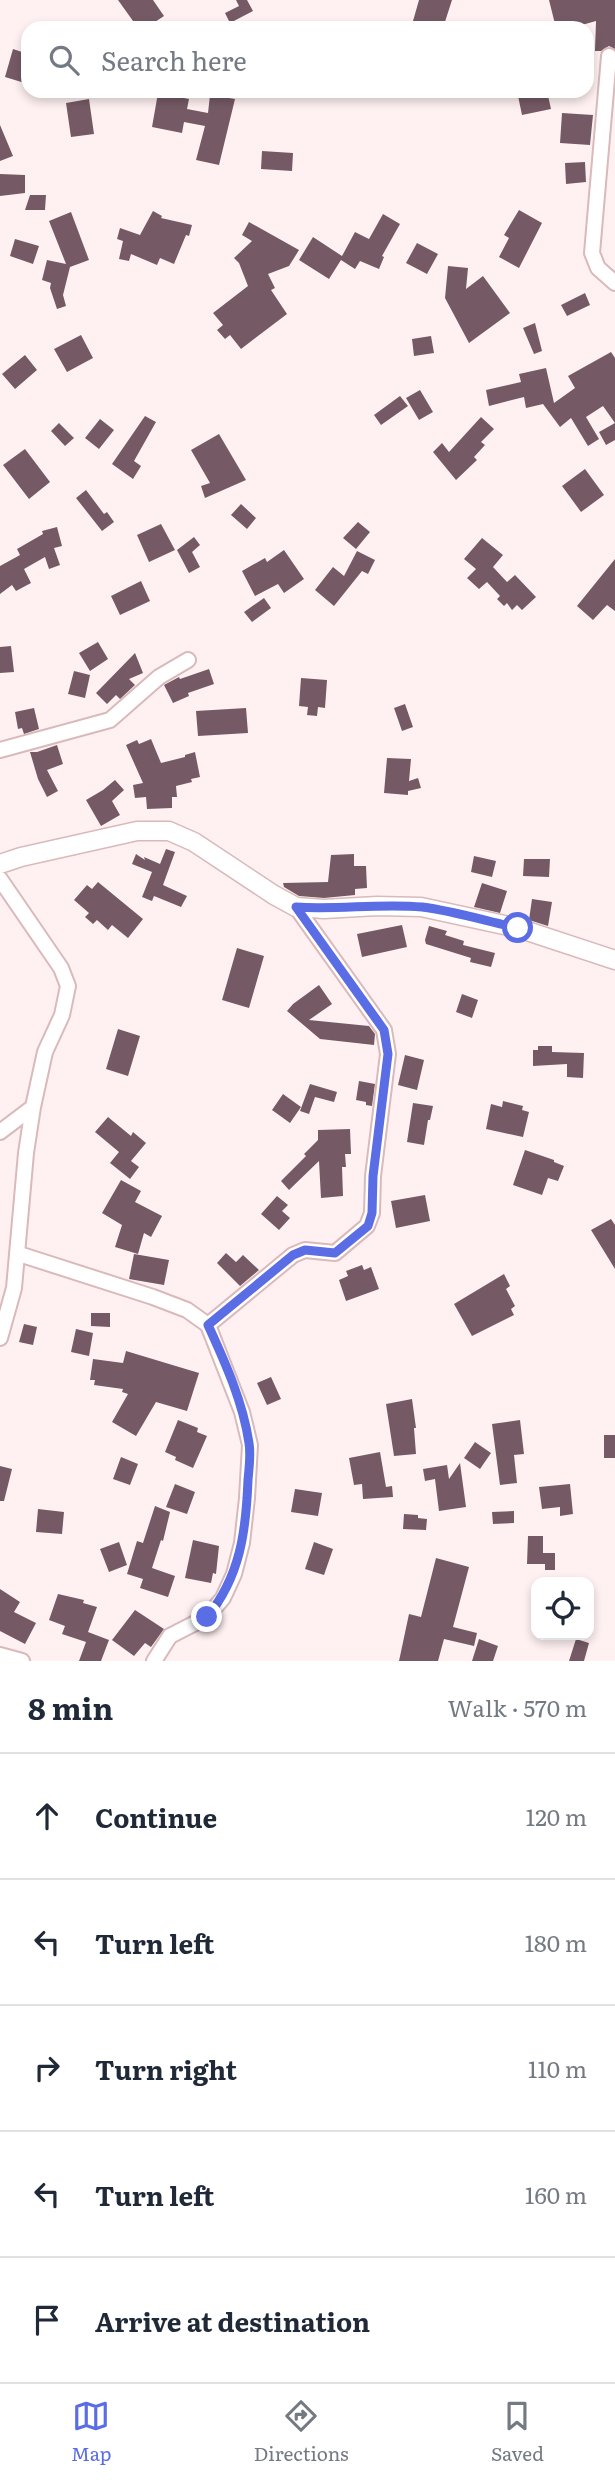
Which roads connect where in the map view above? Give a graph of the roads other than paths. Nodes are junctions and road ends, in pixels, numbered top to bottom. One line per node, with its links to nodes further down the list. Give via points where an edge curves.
1 (609, 56): 3 (street)
2 (615, 158): 3 (street)
3 (599, 167): 4 (street, via 592,253 598,268)
4 (615, 283)
5 (188, 660): 6 (street, via 159,677 110,720)
6 (0, 750)
7 (0, 864): 9 (street, via 137,831 169,831)
8 (0, 879): 11 (street, via 61,968 68,986 45,1052)
9 (296, 907): 10 (street, via 421,907 518,928); 14 (street, via 384,1030 388,1054 372,1213 368,1226 335,1253 305,1250 293,1255)
10 (615, 960)
11 (33, 1107): 12 (street); 13 (street)
12 (0, 1132)
13 (19, 1254): 14 (street, via 153,1297 187,1310); 15 (street)
14 (208, 1325): 18 (street, via 250,1445 242,1543 223,1598 207,1617 170,1636)
15 (0, 1338)
16 (0, 1655): 17 (street)
17 (22, 1661)
18 (154, 1661)

